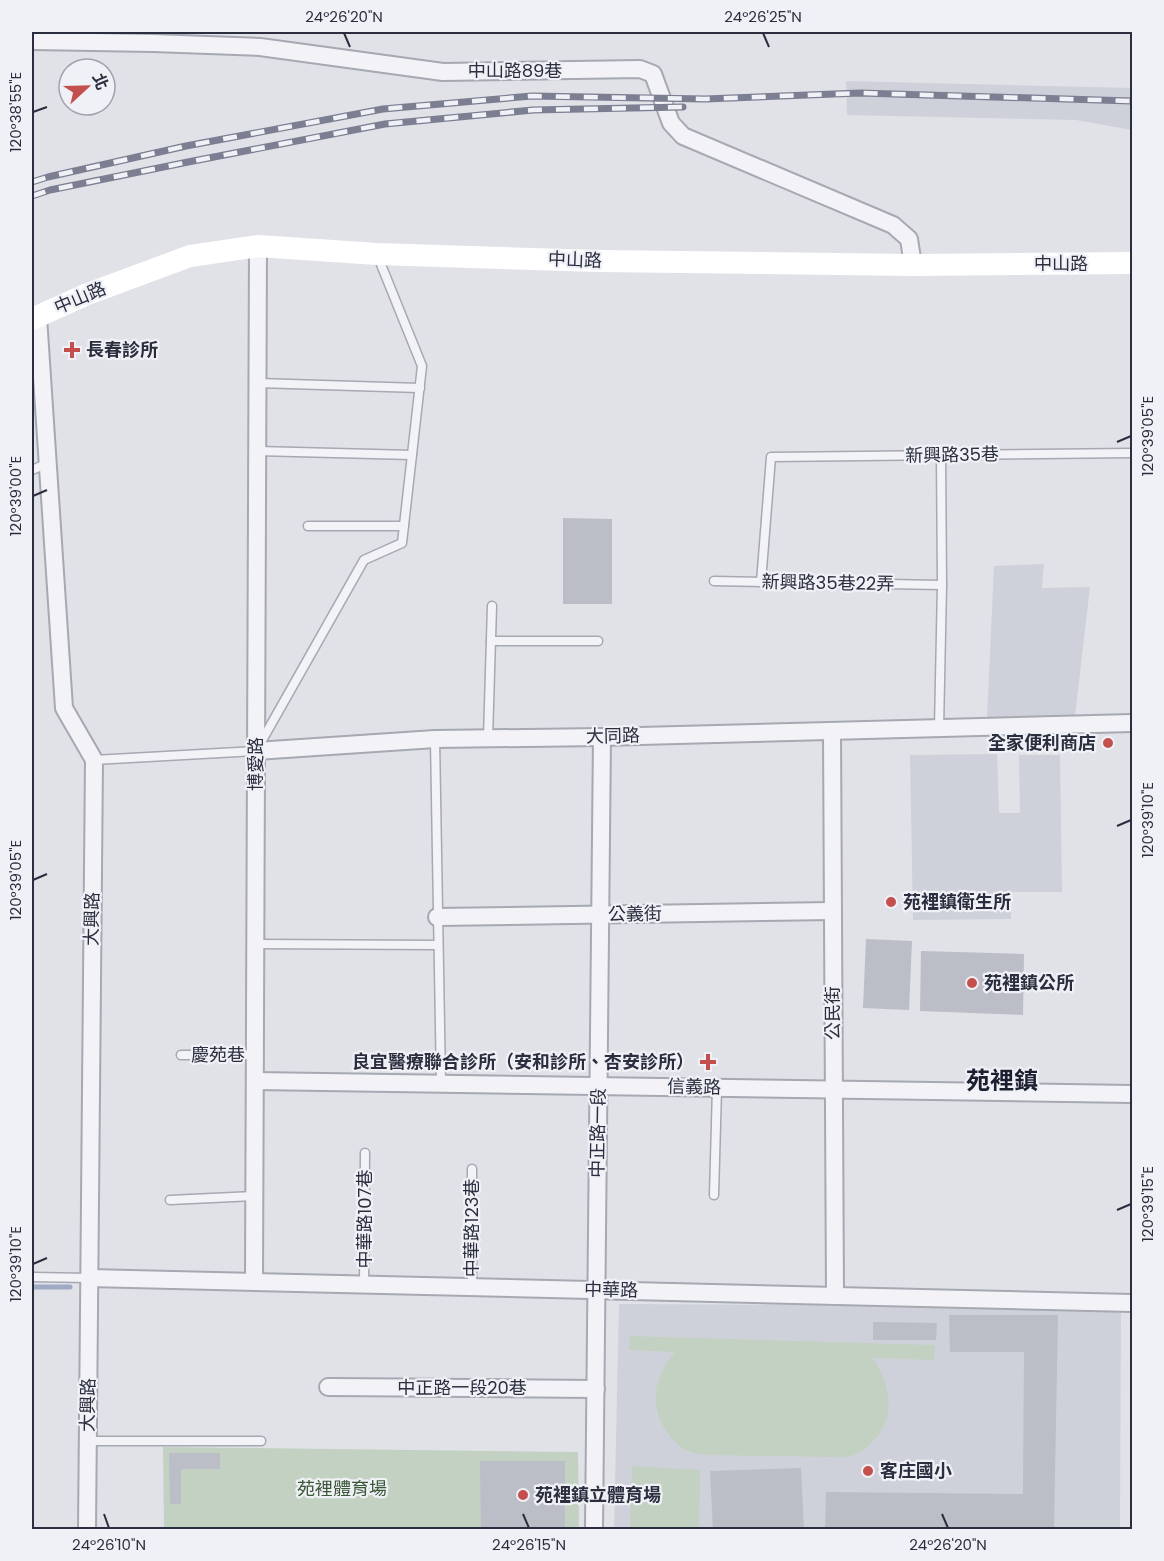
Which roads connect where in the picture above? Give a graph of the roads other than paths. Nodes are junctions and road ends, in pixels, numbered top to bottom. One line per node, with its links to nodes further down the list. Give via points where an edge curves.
1 (153, 37): 2 (street, 中山路89巷); 3 (street, 中山路89巷)
2 (260, 39): 7 (street, 中山路89巷, via 443,72 640,69 653,74 671,123 683,136 893,225 909,239)
3 (32, 41)
4 (258, 246): 5 (street, 中山路); 8 (street, 中山路, via 190,256); 9 (street, 博愛路)
5 (377, 254): 7 (street, 中山路); 10 (lane, via 422,366)
6 (1132, 263): 7 (street, 中山路)
7 (913, 265)
8 (35, 318): 15 (street)
9 (257, 383): 10 (lane); 11 (street, 博愛路)
10 (420, 388): 13 (lane)
11 (257, 451): 13 (lane); 31 (street, 博愛路)
12 (1132, 453): 14 (lane, 新興路35巷)
13 (412, 455): 18 (lane)
14 (940, 455): 20 (lane, 新興路35巷, via 771,457); 21 (lane)
15 (48, 463): 16 (lane); 32 (street, via 64,708)
16 (32, 470)
17 (308, 526): 18 (lane)
18 (404, 526): 31 (lane, via 402,543 364,560)
19 (714, 581): 20 (lane, 新興路35巷22弄)
20 (760, 582): 21 (lane, 新興路35巷22弄)
21 (942, 585): 26 (lane)
22 (492, 606): 23 (lane)
23 (491, 641): 24 (lane); 29 (lane)
24 (598, 641)
25 (1132, 723): 26 (street, 大同路)
26 (939, 728): 27 (street, 大同路)
27 (832, 731): 28 (street, 大同路); 33 (street, 公民街)
28 (602, 737): 29 (street, 大同路); 34 (street, 中正路一段)
29 (488, 738): 30 (street, 大同路)
30 (435, 740): 31 (street, 大同路); 35 (lane)
31 (256, 751): 32 (lane, 大同路); 36 (street, 博愛路)
32 (94, 760): 52 (street, 大興路)
33 (833, 911): 34 (street, 公義街); 44 (street, 公民街)
34 (600, 915): 35 (street, 公義街); 42 (street, 中正路一段)
35 (437, 917): 37 (lane)
36 (255, 944): 37 (lane); 39 (street, 博愛路)
37 (438, 945): 41 (lane)
38 (181, 1055): 39 (lane, 慶苑巷)
39 (255, 1055): 40 (street, 博愛路)
40 (255, 1081): 41 (street, 信義路); 49 (street, 博愛路)
41 (441, 1084): 42 (street, 信義路)
42 (599, 1086): 43 (street, 信義路); 56 (street, 中正路一段)
43 (717, 1088): 44 (street, 信義路); 48 (lane)
44 (834, 1090): 45 (street, 信義路); 57 (street, 公民街)
45 (1132, 1094)
46 (365, 1153): 54 (lane, 中華路107巷)
47 (472, 1169): 55 (lane, 中華路123巷)
48 (714, 1195)
49 (254, 1196): 50 (lane); 53 (street, 博愛路)
50 (170, 1200)
51 (32, 1277): 52 (lane)
52 (89, 1278): 53 (street, 中華路); 61 (street, 大興路)
53 (254, 1282): 54 (street, 中華路)
54 (364, 1285): 55 (street, 中華路)
55 (472, 1287): 56 (street, 中華路)
56 (597, 1290): 57 (street, 中華路); 60 (street, 中正路一段)
57 (835, 1296): 58 (street, 中華路)
58 (1132, 1303)
59 (328, 1388): 60 (street, 中正路一段20巷)
60 (596, 1389): 64 (street, 中正路一段)
61 (87, 1441): 62 (lane); 63 (street, 大興路)
62 (261, 1441)
63 (87, 1530)
64 (594, 1530)

